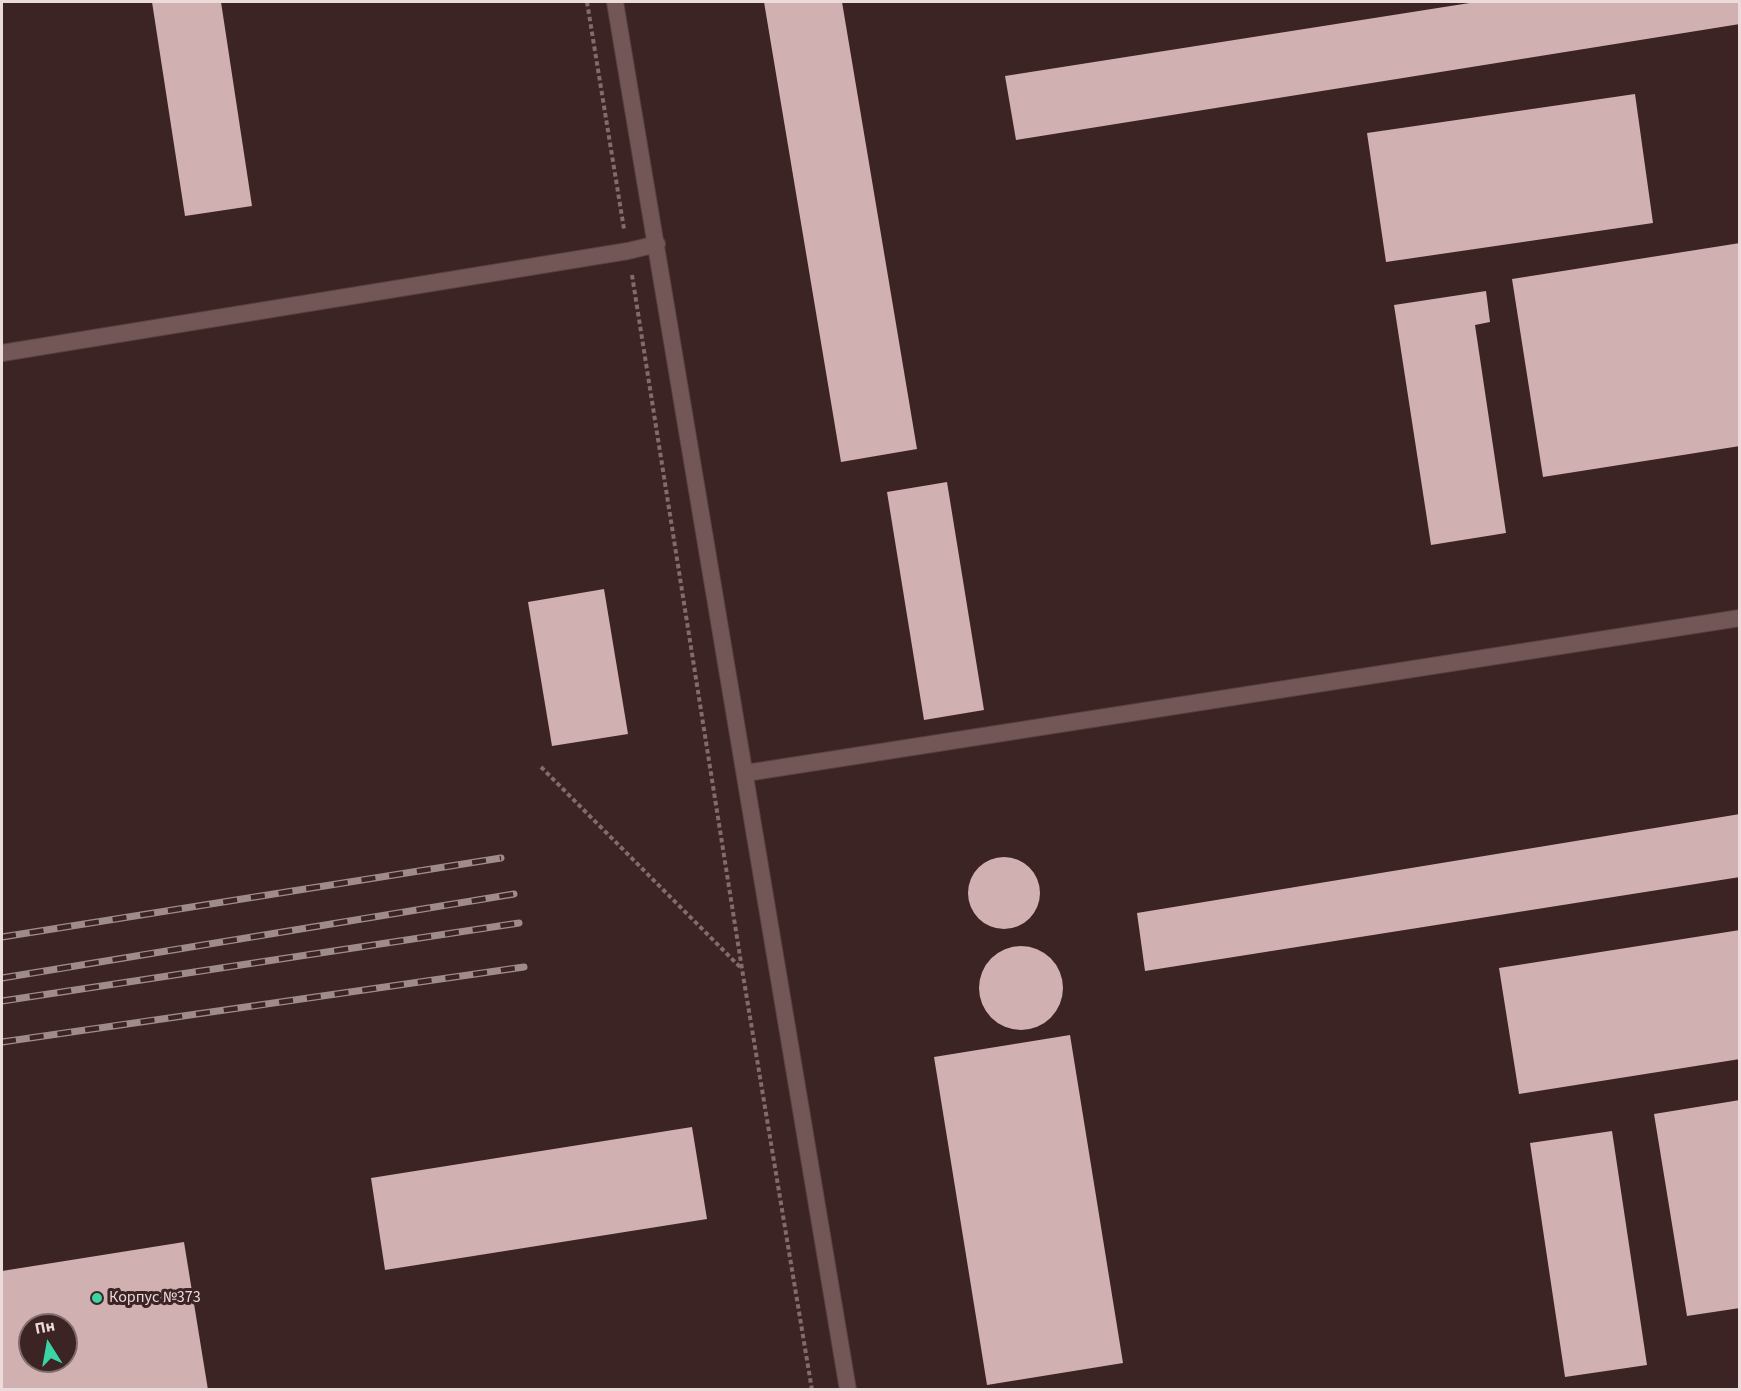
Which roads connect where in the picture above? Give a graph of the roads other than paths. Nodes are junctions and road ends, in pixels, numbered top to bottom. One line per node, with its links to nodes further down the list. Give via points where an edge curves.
1 (615, 2): 2 (lane)
2 (657, 244): 3 (lane); 5 (lane)
3 (2, 353)
4 (1740, 618): 5 (lane)
5 (746, 773): 6 (lane)
6 (848, 1389)

